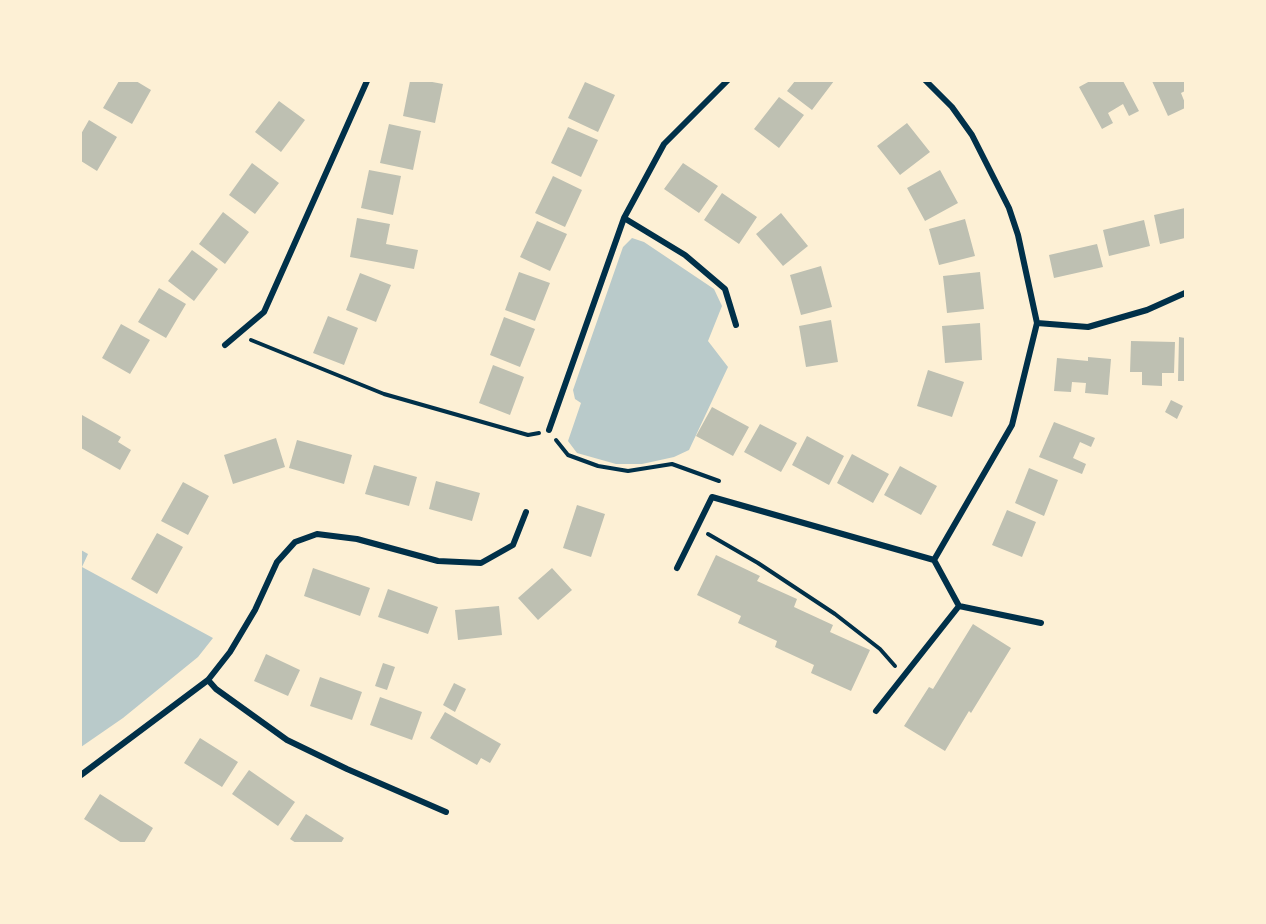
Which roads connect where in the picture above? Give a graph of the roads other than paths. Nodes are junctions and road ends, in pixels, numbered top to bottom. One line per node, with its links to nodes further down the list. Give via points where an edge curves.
1 (367, 81): 8 (street, via 264,312)
2 (727, 81): 4 (street, via 664,144)
3 (927, 81): 6 (street, via 972,135 1009,208)
4 (624, 218): 7 (street, via 685,255 725,289); 9 (street)
5 (1185, 293): 6 (street, via 1147,310 1088,327)
6 (1037, 323): 11 (street, via 1012,425)
7 (736, 325)
8 (225, 345)
9 (549, 430)
10 (526, 512): 15 (street, via 513,544 481,563 438,561 357,539 317,534 295,542 277,562 255,610)
11 (934, 560): 12 (street, via 712,497); 13 (street)
12 (677, 568)
13 (958, 606): 14 (street); 16 (street)
14 (1041, 623)
15 (208, 680): 17 (street); 18 (street, via 287,740)
16 (876, 711)
17 (81, 775)
18 (446, 812)

